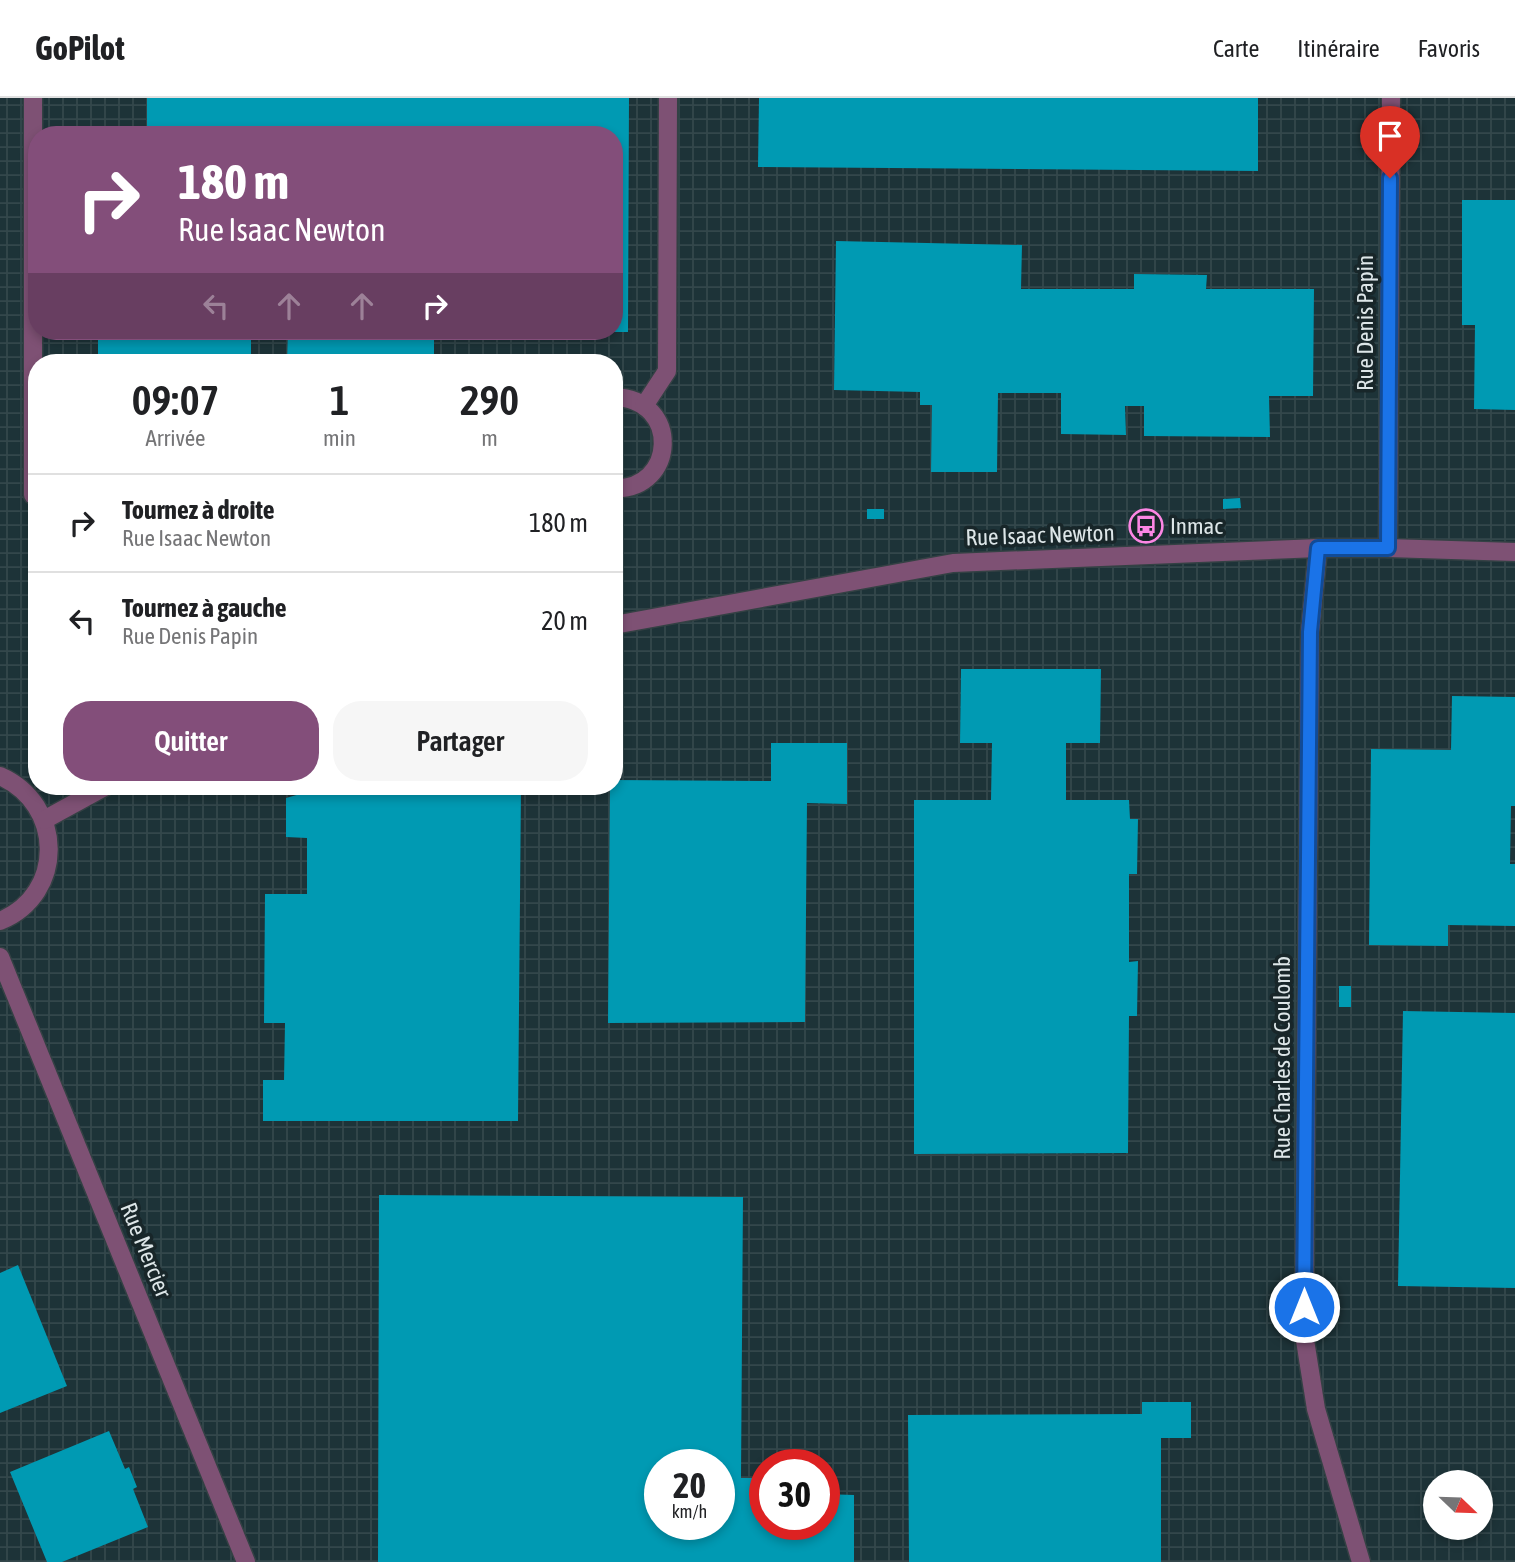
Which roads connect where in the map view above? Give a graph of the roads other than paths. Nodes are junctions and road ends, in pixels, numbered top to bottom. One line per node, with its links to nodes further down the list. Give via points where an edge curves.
1 (33, 98): 4 (street)
2 (668, 98): 6 (street, via 667,371)
3 (1391, 98): 9 (street, Rue Denis Papin)
4 (33, 126)
5 (623, 397): 6 (street)
6 (644, 406): 7 (street, via 660,425 662,455 647,478)
7 (623, 489)
8 (1318, 548): 9 (street, Rue Isaac Newton); 11 (street, Rue Isaac Newton, via 953,563); 18 (street, Rue Charles de Coulomb, via 1310,632 1304,1334 1316,1409)
9 (1388, 548): 10 (street, Rue Isaac Newton)
10 (1515, 552)
11 (623, 623)
12 (0, 776): 14 (street, via 32,799)
13 (90, 795): 14 (street)
14 (44, 820): 15 (street, via 50,847 46,873 33,898)
15 (0, 921)
16 (0, 957): 17 (street, Rue Mercier)
17 (246, 1562)
18 (1361, 1562)

